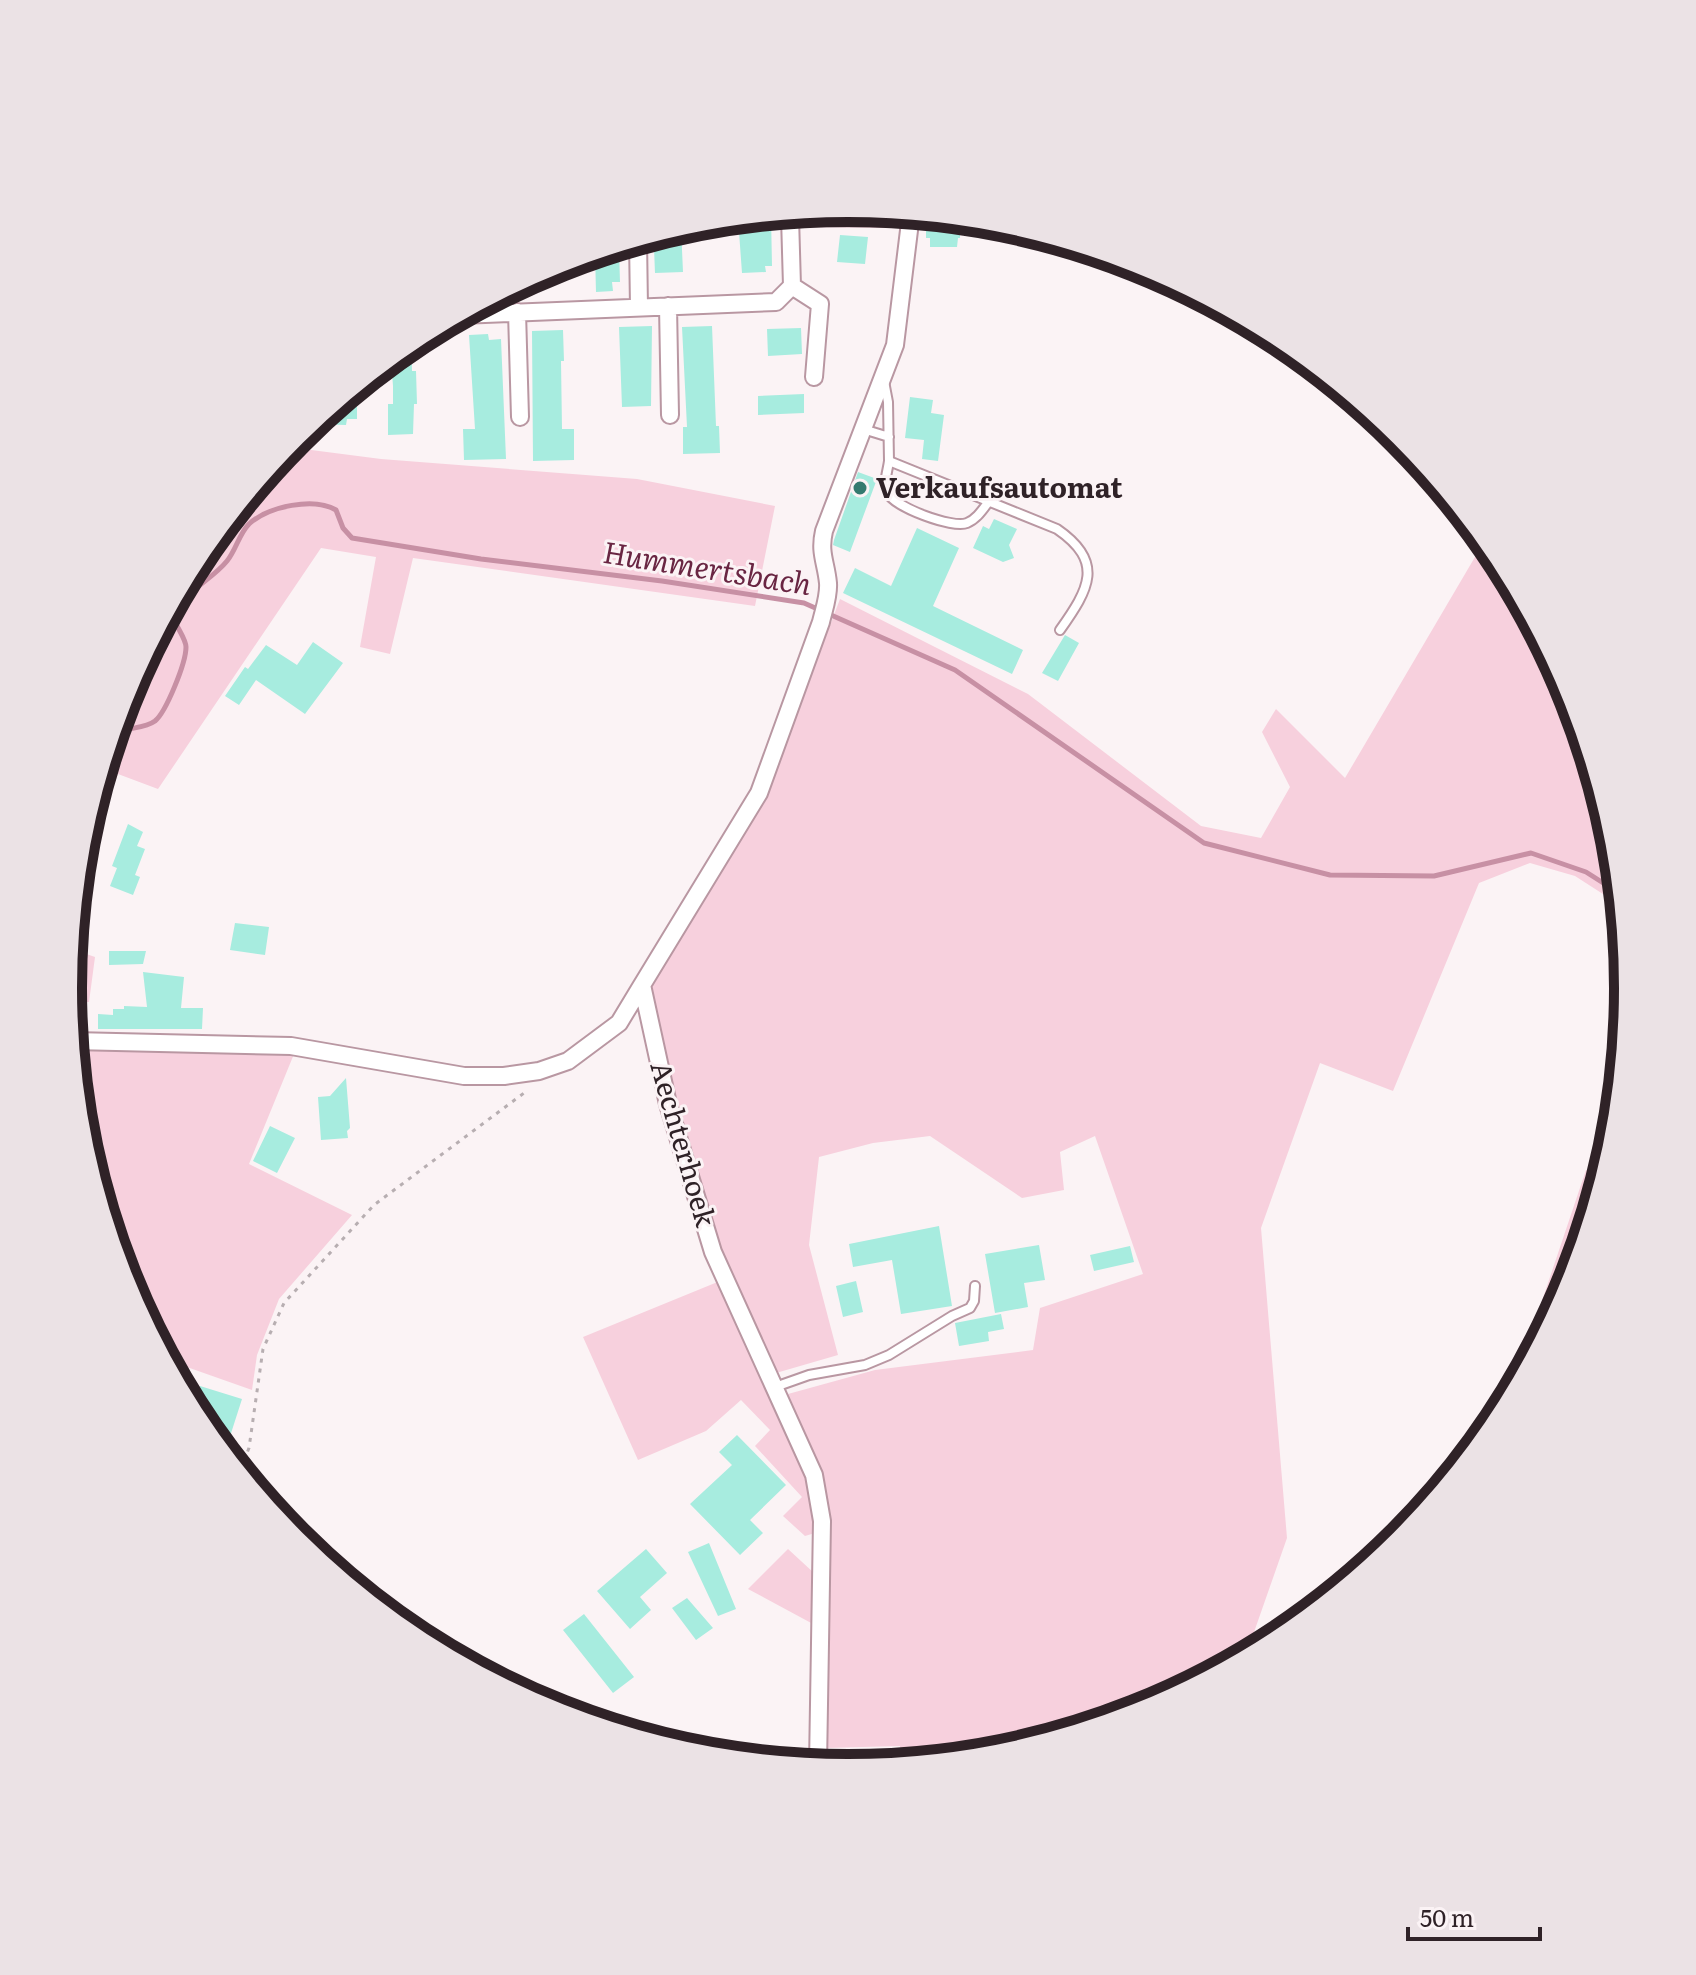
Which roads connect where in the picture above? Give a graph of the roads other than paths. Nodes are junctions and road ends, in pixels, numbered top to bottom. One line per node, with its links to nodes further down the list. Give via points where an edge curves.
1 (790, 224): 4 (street)
2 (910, 224): 9 (street, via 895,345)
3 (638, 251): 6 (street)
4 (792, 286): 5 (street, via 776,302); 10 (street, via 820,304)
5 (668, 306): 6 (street); 11 (street)
6 (639, 307): 8 (street)
7 (494, 308): 8 (street)
8 (517, 312): 12 (street)
9 (883, 376): 13 (street); 14 (lane)
10 (814, 377)
11 (670, 415)
12 (520, 417)
13 (863, 429): 14 (lane); 18 (street, via 820,547 828,583 821,622 759,793)
14 (889, 437): 15 (lane)
15 (889, 461): 16 (lane); 16 (lane, via 885,483 894,502 950,525 977,517)
16 (990, 500): 17 (lane, via 1057,529 1084,554 1089,573)
17 (1060, 630)
18 (642, 985): 19 (street, via 619,1023 568,1061 504,1076 464,1076 291,1046); 21 (street, Aechterhoek, via 668,1104 713,1252)
19 (84, 1041)
20 (975, 1286): 21 (lane, via 970,1308 889,1355)
21 (775, 1387): 22 (street, Aechterhoek, via 814,1475 822,1521)
22 (818, 1753)

